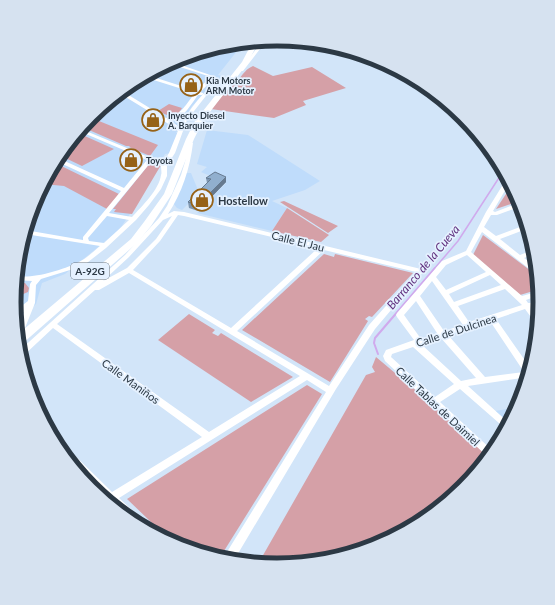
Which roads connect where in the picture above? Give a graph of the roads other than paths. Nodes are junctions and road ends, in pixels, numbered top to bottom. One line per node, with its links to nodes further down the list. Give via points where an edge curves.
1 (259, 47): 6 (street, via 234,79)
2 (245, 48): 6 (highway, A-92G)
3 (252, 48): 6 (highway, A-92G, via 244,63)
4 (180, 66): 7 (street, via 213,76)
5 (152, 78): 8 (street)
6 (226, 81): 9 (street, via 217,82); 12 (highway, A-92G); 20 (highway, A-92G)
7 (202, 88): 8 (street); 10 (street)
8 (189, 89): 10 (street)
9 (208, 91): 10 (street); 12 (street)
10 (198, 92): 12 (street); 13 (street, via 180,115 173,119)
11 (126, 95): 13 (street)
12 (204, 99): 14 (street); 20 (highway, A-92G, via 192,118)
13 (165, 118): 15 (street)
14 (185, 120): 15 (street); 16 (street)
15 (177, 124): 16 (street)
16 (181, 131): 20 (street)
17 (86, 132): 18 (street)
18 (152, 160): 20 (street); 23 (street)
19 (63, 162): 23 (street)
20 (175, 163): 21 (highway, A-92G); 24 (street); 40 (highway, A-92G, via 167,195)
21 (164, 180): 29 (street, via 155,195); 65 (highway, A-92G, via 156,203 123,242)
22 (506, 185): 26 (street)
23 (125, 191): 28 (street)
24 (170, 206): 27 (street); 30 (street)
25 (515, 207): 26 (street, via 495,214)
26 (489, 212): 31 (street)
27 (176, 213): 30 (street); 37 (street, Calle El Jau); 42 (street, via 168,228)
28 (106, 214): 29 (street); 35 (street, via 85,238)
29 (134, 219): 36 (street)
30 (161, 219): 40 (street)
31 (480, 228): 34 (street); 38 (street)
32 (523, 228): 34 (street)
33 (31, 233): 35 (street)
34 (495, 239): 41 (street)
35 (87, 242): 36 (street)
36 (104, 245): 46 (street, via 81,264)
37 (323, 247): 66 (street); 79 (street, Calle El Jau, via 421,271 372,327)
38 (468, 252): 45 (street); 47 (street, via 444,263)
39 (529, 253): 41 (street)
40 (126, 256): 42 (street); 44 (street); 50 (street); 68 (highway, A-92G)
41 (519, 257): 43 (street)
42 (138, 262): 44 (street)
43 (532, 267)
44 (129, 270): 50 (street); 66 (street)
45 (491, 272): 49 (street); 51 (street)
46 (39, 277): 48 (street); 55 (street, via 33,284)
47 (433, 277): 51 (street); 53 (street)
48 (22, 280)
49 (506, 286): 54 (street); 56 (street)
50 (88, 293): 63 (street)
51 (444, 293): 56 (street)
52 (534, 295): 54 (street)
53 (416, 296): 67 (street); 69 (street, via 400,314)
54 (521, 299): 57 (street)
55 (31, 303): 59 (street); 62 (street)
56 (453, 305): 64 (street)
57 (527, 306): 58 (street, Calle de Dulcinea); 60 (street); 61 (street, Calle de Dulcinea)
58 (534, 306)
59 (21, 310)
60 (533, 314)
61 (492, 318): 64 (street, Calle de Dulcinea); 74 (street)
62 (22, 323)
63 (53, 324): 70 (street); 82 (street, Calle Maniños)
64 (468, 326): 67 (street, Calle de Dulcinea)
65 (22, 327)
66 (231, 332): 76 (street)
67 (442, 334): 69 (street, Calle de Dulcinea); 77 (street)
68 (23, 337)
69 (417, 343): 73 (street, Calle de Dulcinea, via 389,352); 78 (street)
70 (28, 348): 71 (street); 72 (street)
71 (26, 350)
72 (26, 351)
73 (387, 356): 80 (street, Calle Tablas de Daimiel)
74 (525, 367)
75 (523, 375): 77 (street)
76 (307, 376): 79 (street); 82 (street)
77 (483, 381): 78 (street)
78 (460, 384): 80 (street); 81 (street)
79 (331, 391): 85 (street)
80 (434, 402): 83 (street, Calle Tablas de Daimiel)
81 (504, 423)
82 (209, 437): 84 (street)
83 (487, 451)
84 (112, 498)
85 (231, 555)

